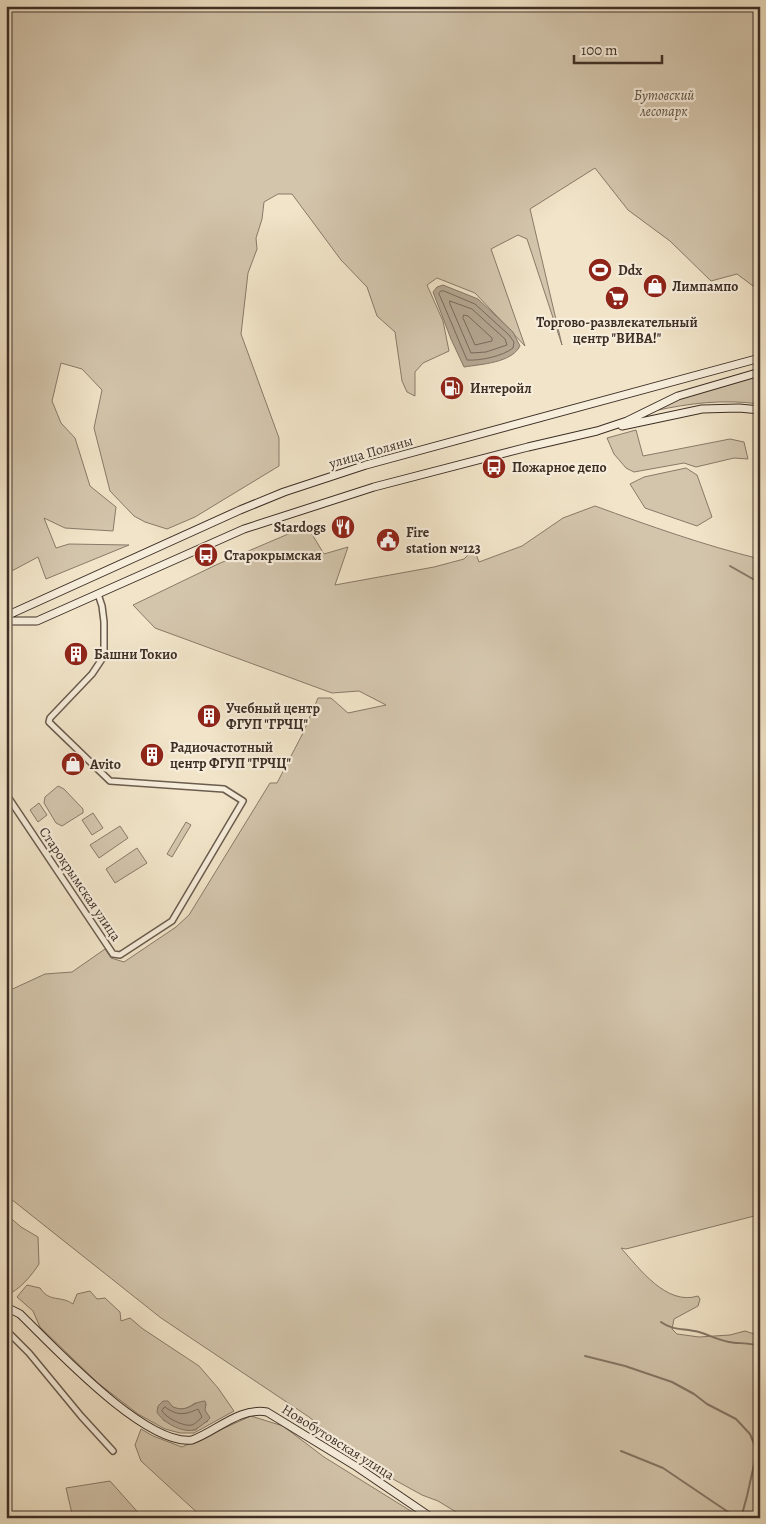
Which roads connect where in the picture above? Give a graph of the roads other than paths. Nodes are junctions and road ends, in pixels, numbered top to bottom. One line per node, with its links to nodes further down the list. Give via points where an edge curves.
1 (760, 358): 6 (main road, улица Поляны, via 366,465 292,489)
2 (760, 372): 4 (main road, via 678,396 627,421)
3 (760, 410): 4 (main road, via 702,409)
4 (597, 431): 5 (main road, via 374,487 301,510 244,529)
5 (98, 594): 7 (main road, via 37,621); 8 (street, Старокрымская улица, via 104,622 104,656 49,722 110,781 224,789 243,801 172,921 120,955 113,954)
6 (6, 616)
7 (6, 621)
8 (6, 794)
9 (6, 1307): 12 (main road, Новобутовская улица, via 20,1314 85,1379 127,1412 163,1434 178,1440 192,1440 250,1411 267,1412 358,1467)
10 (6, 1330): 11 (street)
11 (113, 1451)
12 (432, 1518)

